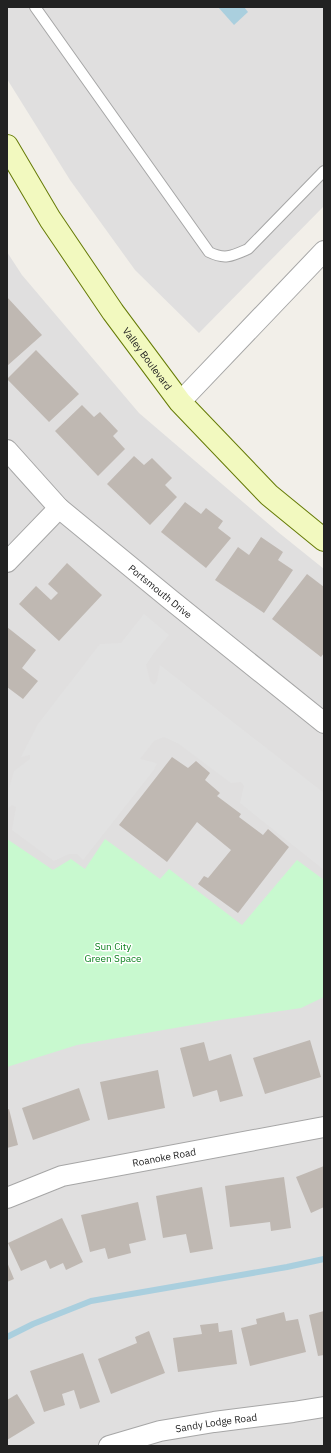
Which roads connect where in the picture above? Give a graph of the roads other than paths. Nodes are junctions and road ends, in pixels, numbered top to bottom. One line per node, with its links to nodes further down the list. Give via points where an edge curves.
1 (35, 7): 3 (lane, via 209,252 219,257 233,256 248,249)
2 (7, 146): 5 (street, Valley Boulevard, via 50,219 113,312)
3 (324, 171)
4 (324, 251): 5 (street)
5 (180, 402): 8 (street, Valley Boulevard, via 269,495)
6 (7, 450): 7 (street, Portsmouth Drive)
7 (59, 508): 9 (street); 10 (street, Portsmouth Drive)
8 (324, 540)
9 (7, 562)
10 (324, 722)
11 (324, 1127): 12 (street, Roanoke Road, via 62,1176)
12 (7, 1198)
13 (324, 1407): 14 (street, Sandy Lodge Road, via 214,1422)
14 (163, 1438): 15 (street, Sandy Lodge Road)
15 (109, 1446)

